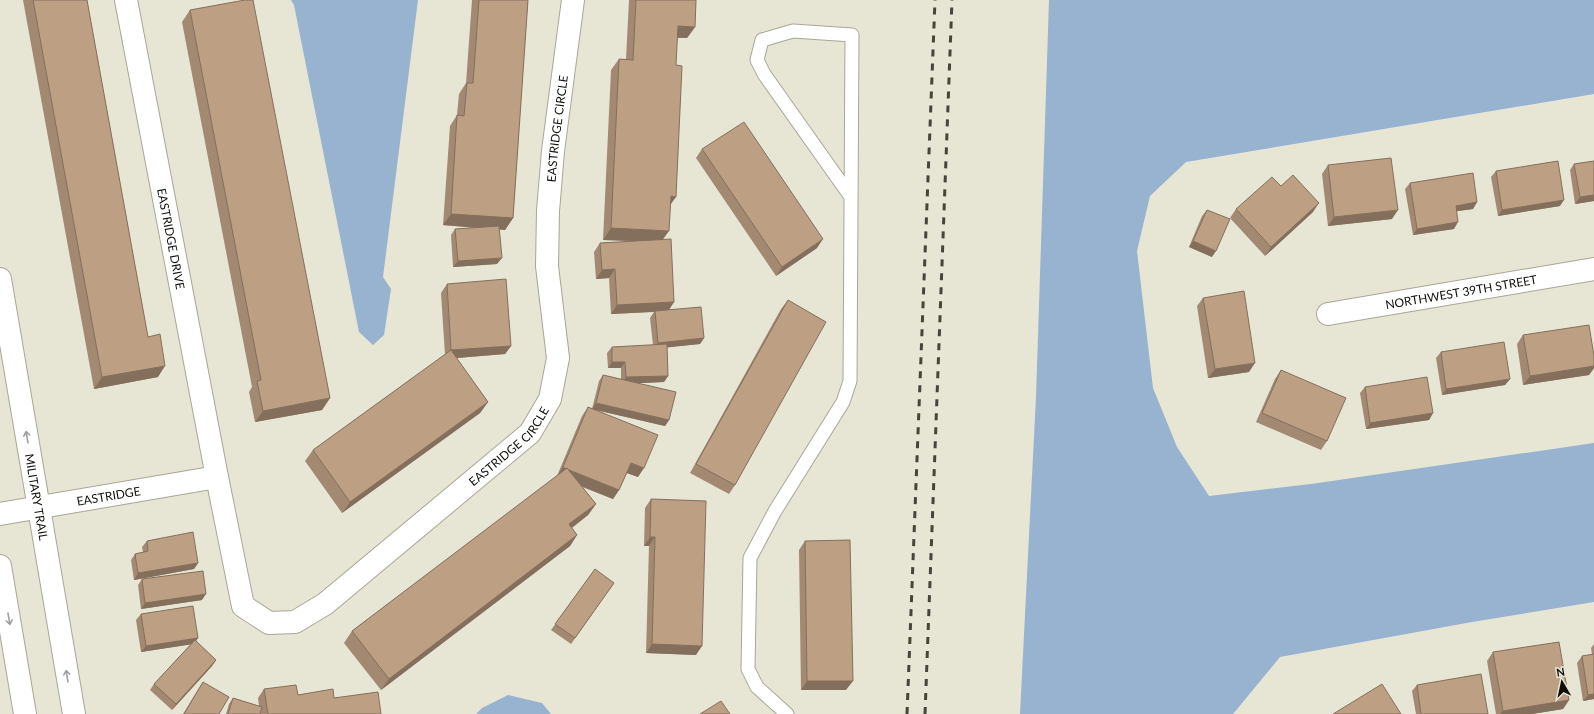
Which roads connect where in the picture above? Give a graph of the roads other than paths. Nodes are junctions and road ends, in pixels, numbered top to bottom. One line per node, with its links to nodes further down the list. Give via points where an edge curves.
1 (126, 0): 7 (street, EASTRIDGE DRIVE)
2 (573, 0): 7 (street, EASTRIDGE CIRCLE, via 548,211 547,266 558,358 550,399 530,433 325,604 295,622 269,623 243,606)
3 (851, 197): 3 (lane, via 764,74 757,60 762,40 792,31 852,35); 13 (lane, via 850,381 843,402 774,511 750,558 748,669 756,687)
4 (1594, 269): 6 (street, NORTHWEST 39TH STREET)
5 (0, 279): 8 (street, MILITARY TRAIL, one-way to 5)
6 (1328, 314)
7 (217, 477): 8 (street, EASTRIDGE)
8 (39, 507): 9 (street, EASTRIDGE); 12 (street, MILITARY TRAIL, one-way to 8)
9 (0, 514)
10 (0, 566): 11 (street, one-way to 11)
11 (25, 714)
12 (74, 714)
13 (787, 714)

